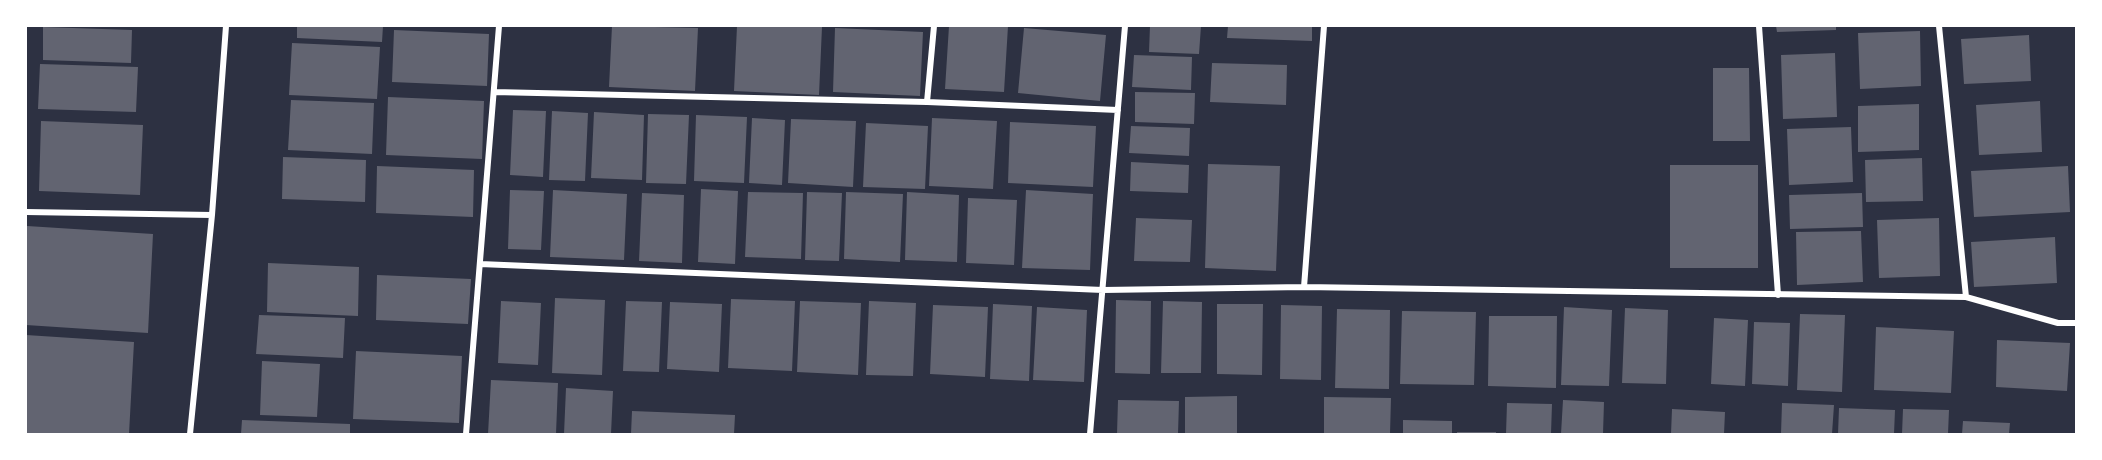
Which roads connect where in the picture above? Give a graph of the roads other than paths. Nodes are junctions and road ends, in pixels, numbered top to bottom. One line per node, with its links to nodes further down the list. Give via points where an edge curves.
1 (226, 26): 12 (street)
2 (500, 26): 8 (street)
3 (934, 26): 9 (street)
4 (1125, 26): 10 (street)
5 (1324, 26): 14 (street)
6 (1759, 26): 16 (street)
7 (1939, 26): 17 (street)
8 (494, 92): 9 (street); 13 (street)
9 (927, 102): 10 (street)
10 (1118, 110): 15 (street)
11 (26, 212): 12 (street)
12 (212, 215): 19 (street)
13 (480, 264): 15 (street); 20 (street)
14 (1304, 287): 15 (street); 16 (street)
15 (1103, 290): 21 (street)
16 (1778, 295): 17 (street)
17 (1966, 297): 18 (street, via 2058,323)
18 (2076, 323)
19 (190, 435)
20 (466, 435)
21 (1090, 435)

